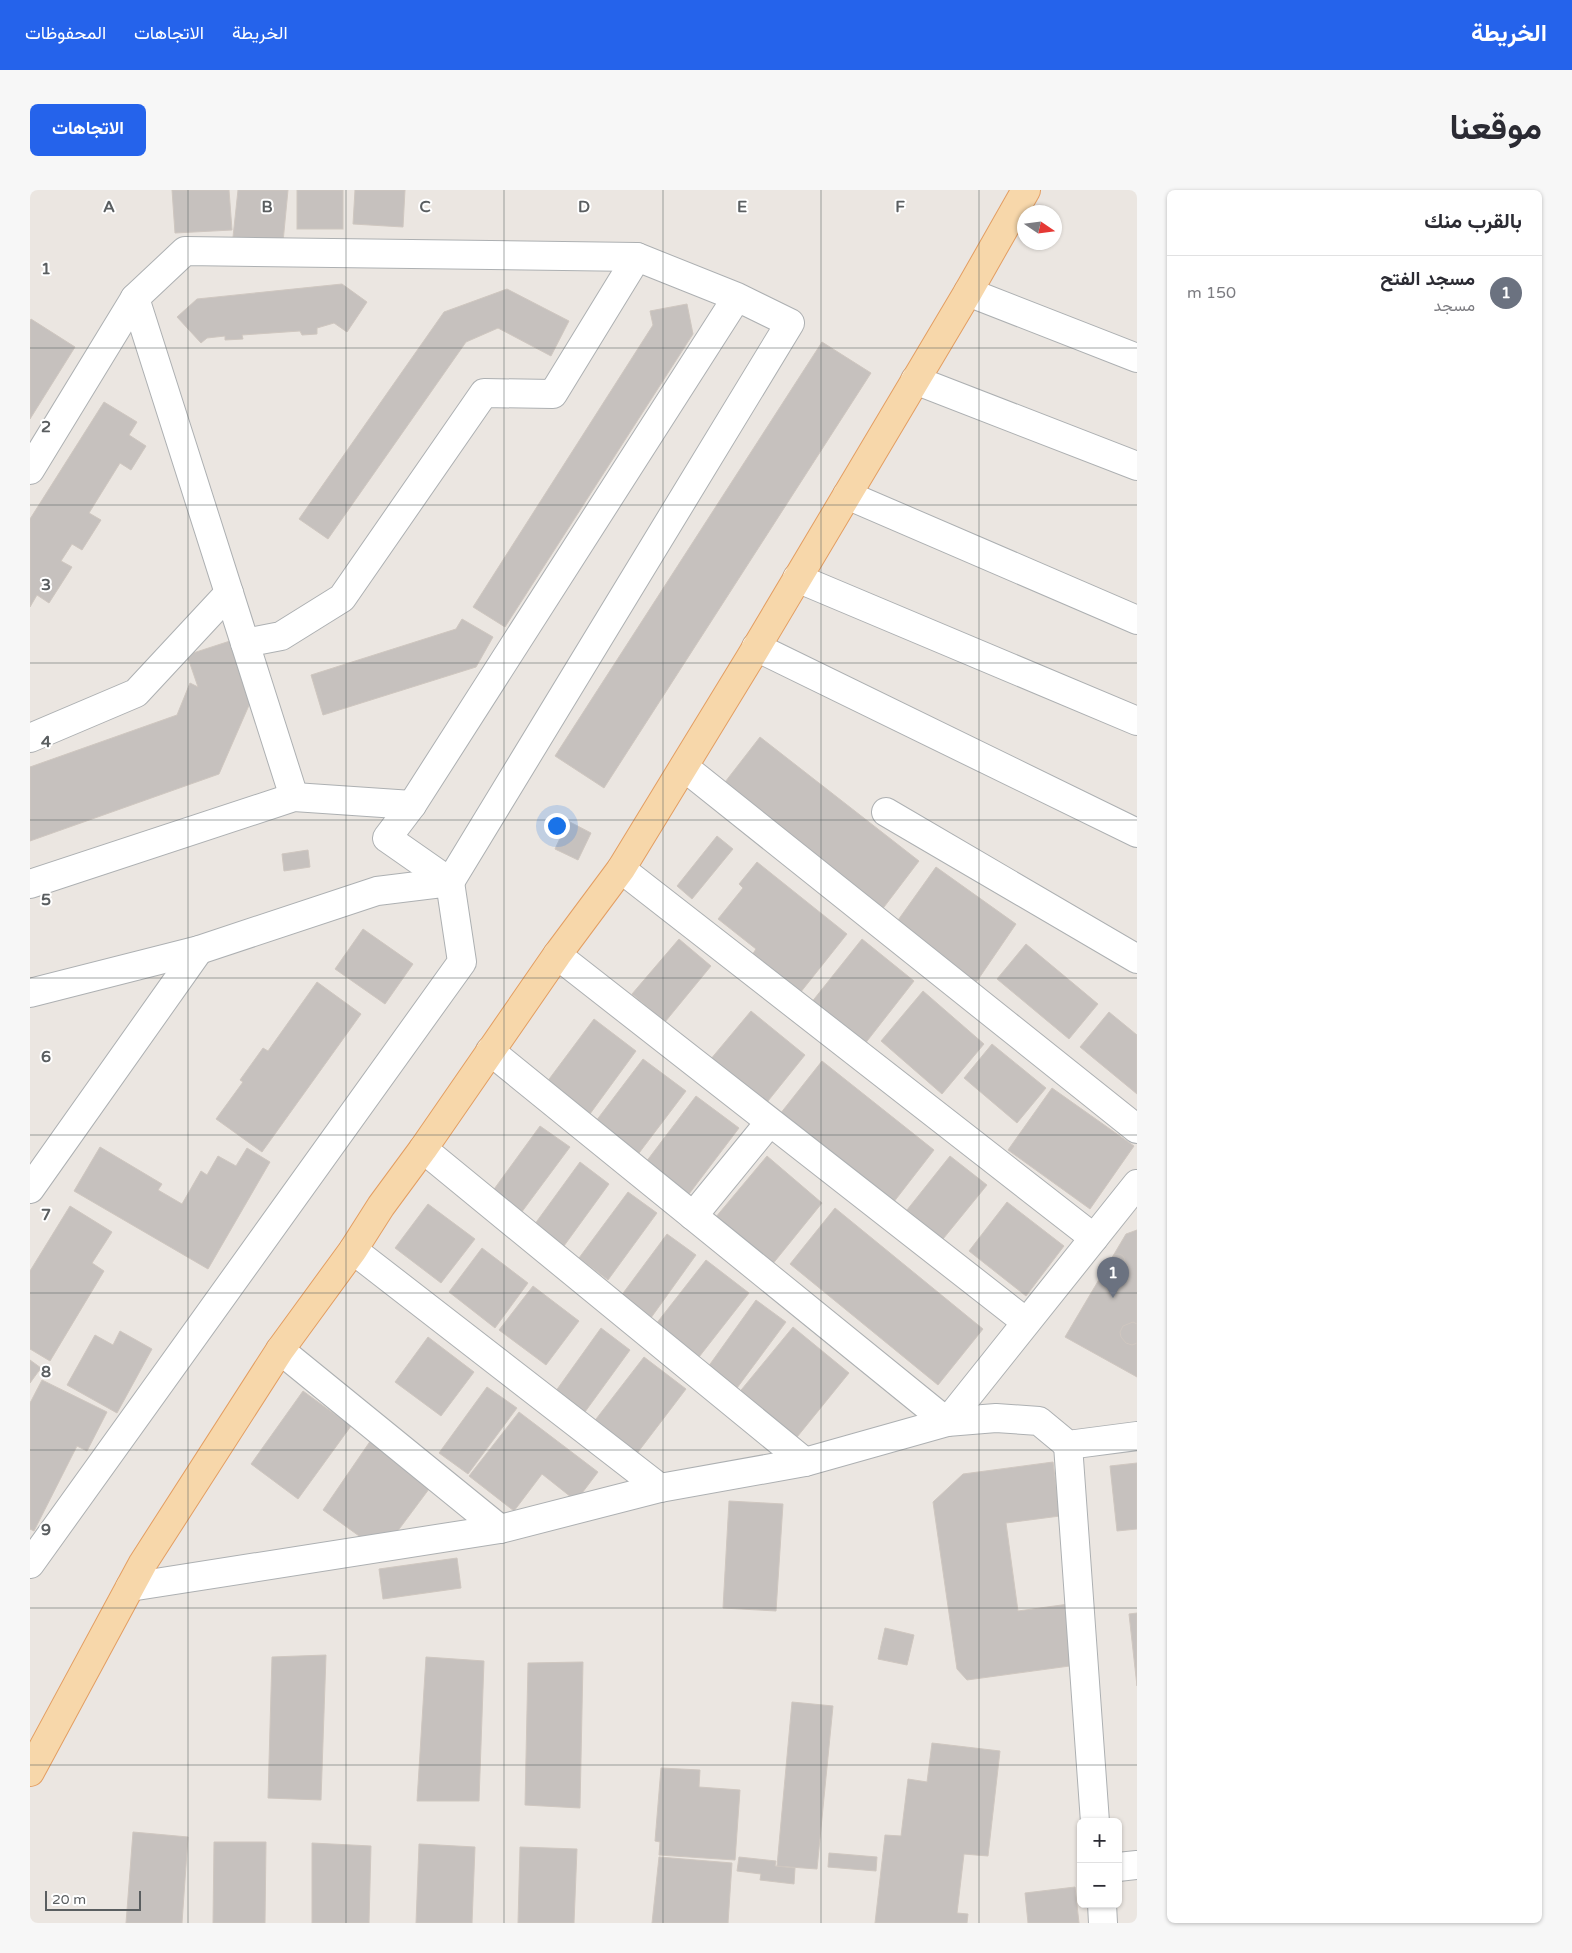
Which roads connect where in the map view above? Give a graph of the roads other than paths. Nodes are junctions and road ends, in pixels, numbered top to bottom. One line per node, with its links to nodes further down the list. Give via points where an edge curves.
1 (1026, 190): 3 (main road)
2 (637, 257): 4 (street); 5 (street, via 185,251); 14 (street, via 553,394 484,393 342,598 281,636)
3 (968, 292): 6 (street); 7 (main road)
4 (737, 297): 20 (street); 24 (street, via 790,324)
5 (134, 298): 9 (street); 12 (street)
6 (1137, 358)
7 (915, 380): 8 (street); 10 (main road)
8 (1137, 466)
9 (30, 470)
10 (847, 495): 11 (main road); 13 (street)
11 (797, 578): 15 (main road); 16 (street)
12 (229, 593): 14 (street); 17 (street, via 136,693)
13 (1137, 620)
14 (245, 642): 19 (street)
15 (756, 647): 18 (main road); 22 (street)
16 (1137, 720)
17 (30, 738)
18 (684, 767): 23 (main road); 32 (street)
19 (294, 797): 20 (street); 25 (street)
20 (412, 805): 24 (street, via 386,838)
21 (886, 812): 28 (street)
22 (1137, 833)
23 (621, 869): 27 (main road); 37 (street)
24 (450, 882): 26 (street, via 377,891); 47 (street, via 462,962)
25 (30, 884)
26 (200, 950): 29 (street); 35 (street)
27 (557, 955): 30 (main road); 31 (street)
28 (1137, 958)
29 (30, 992)
30 (490, 1051): 33 (main road); 36 (street)
31 (770, 1122): 36 (street); 39 (street)
32 (1137, 1129)
33 (423, 1149): 38 (main road, via 381,1206); 44 (street)
34 (1137, 1184): 37 (street)
35 (30, 1189)
36 (693, 1216): 41 (street)
37 (1094, 1238): 39 (street)
38 (354, 1250): 40 (main road); 45 (street)
39 (1026, 1322): 41 (street)
40 (280, 1350): 46 (street); 48 (main road)
41 (947, 1422): 43 (street, via 996,1418 1039,1421); 44 (street)
42 (1137, 1436): 43 (street)
43 (1068, 1445): 50 (street)
44 (805, 1462): 45 (street)
45 (660, 1488): 46 (street)
46 (500, 1529): 48 (street)
47 (30, 1564)
48 (130, 1587): 49 (main road)
49 (30, 1772)
50 (1095, 1818)
51 (1137, 1864): 52 (street)
52 (1122, 1866)
53 (1102, 1908): 54 (street)
54 (1103, 1923)

